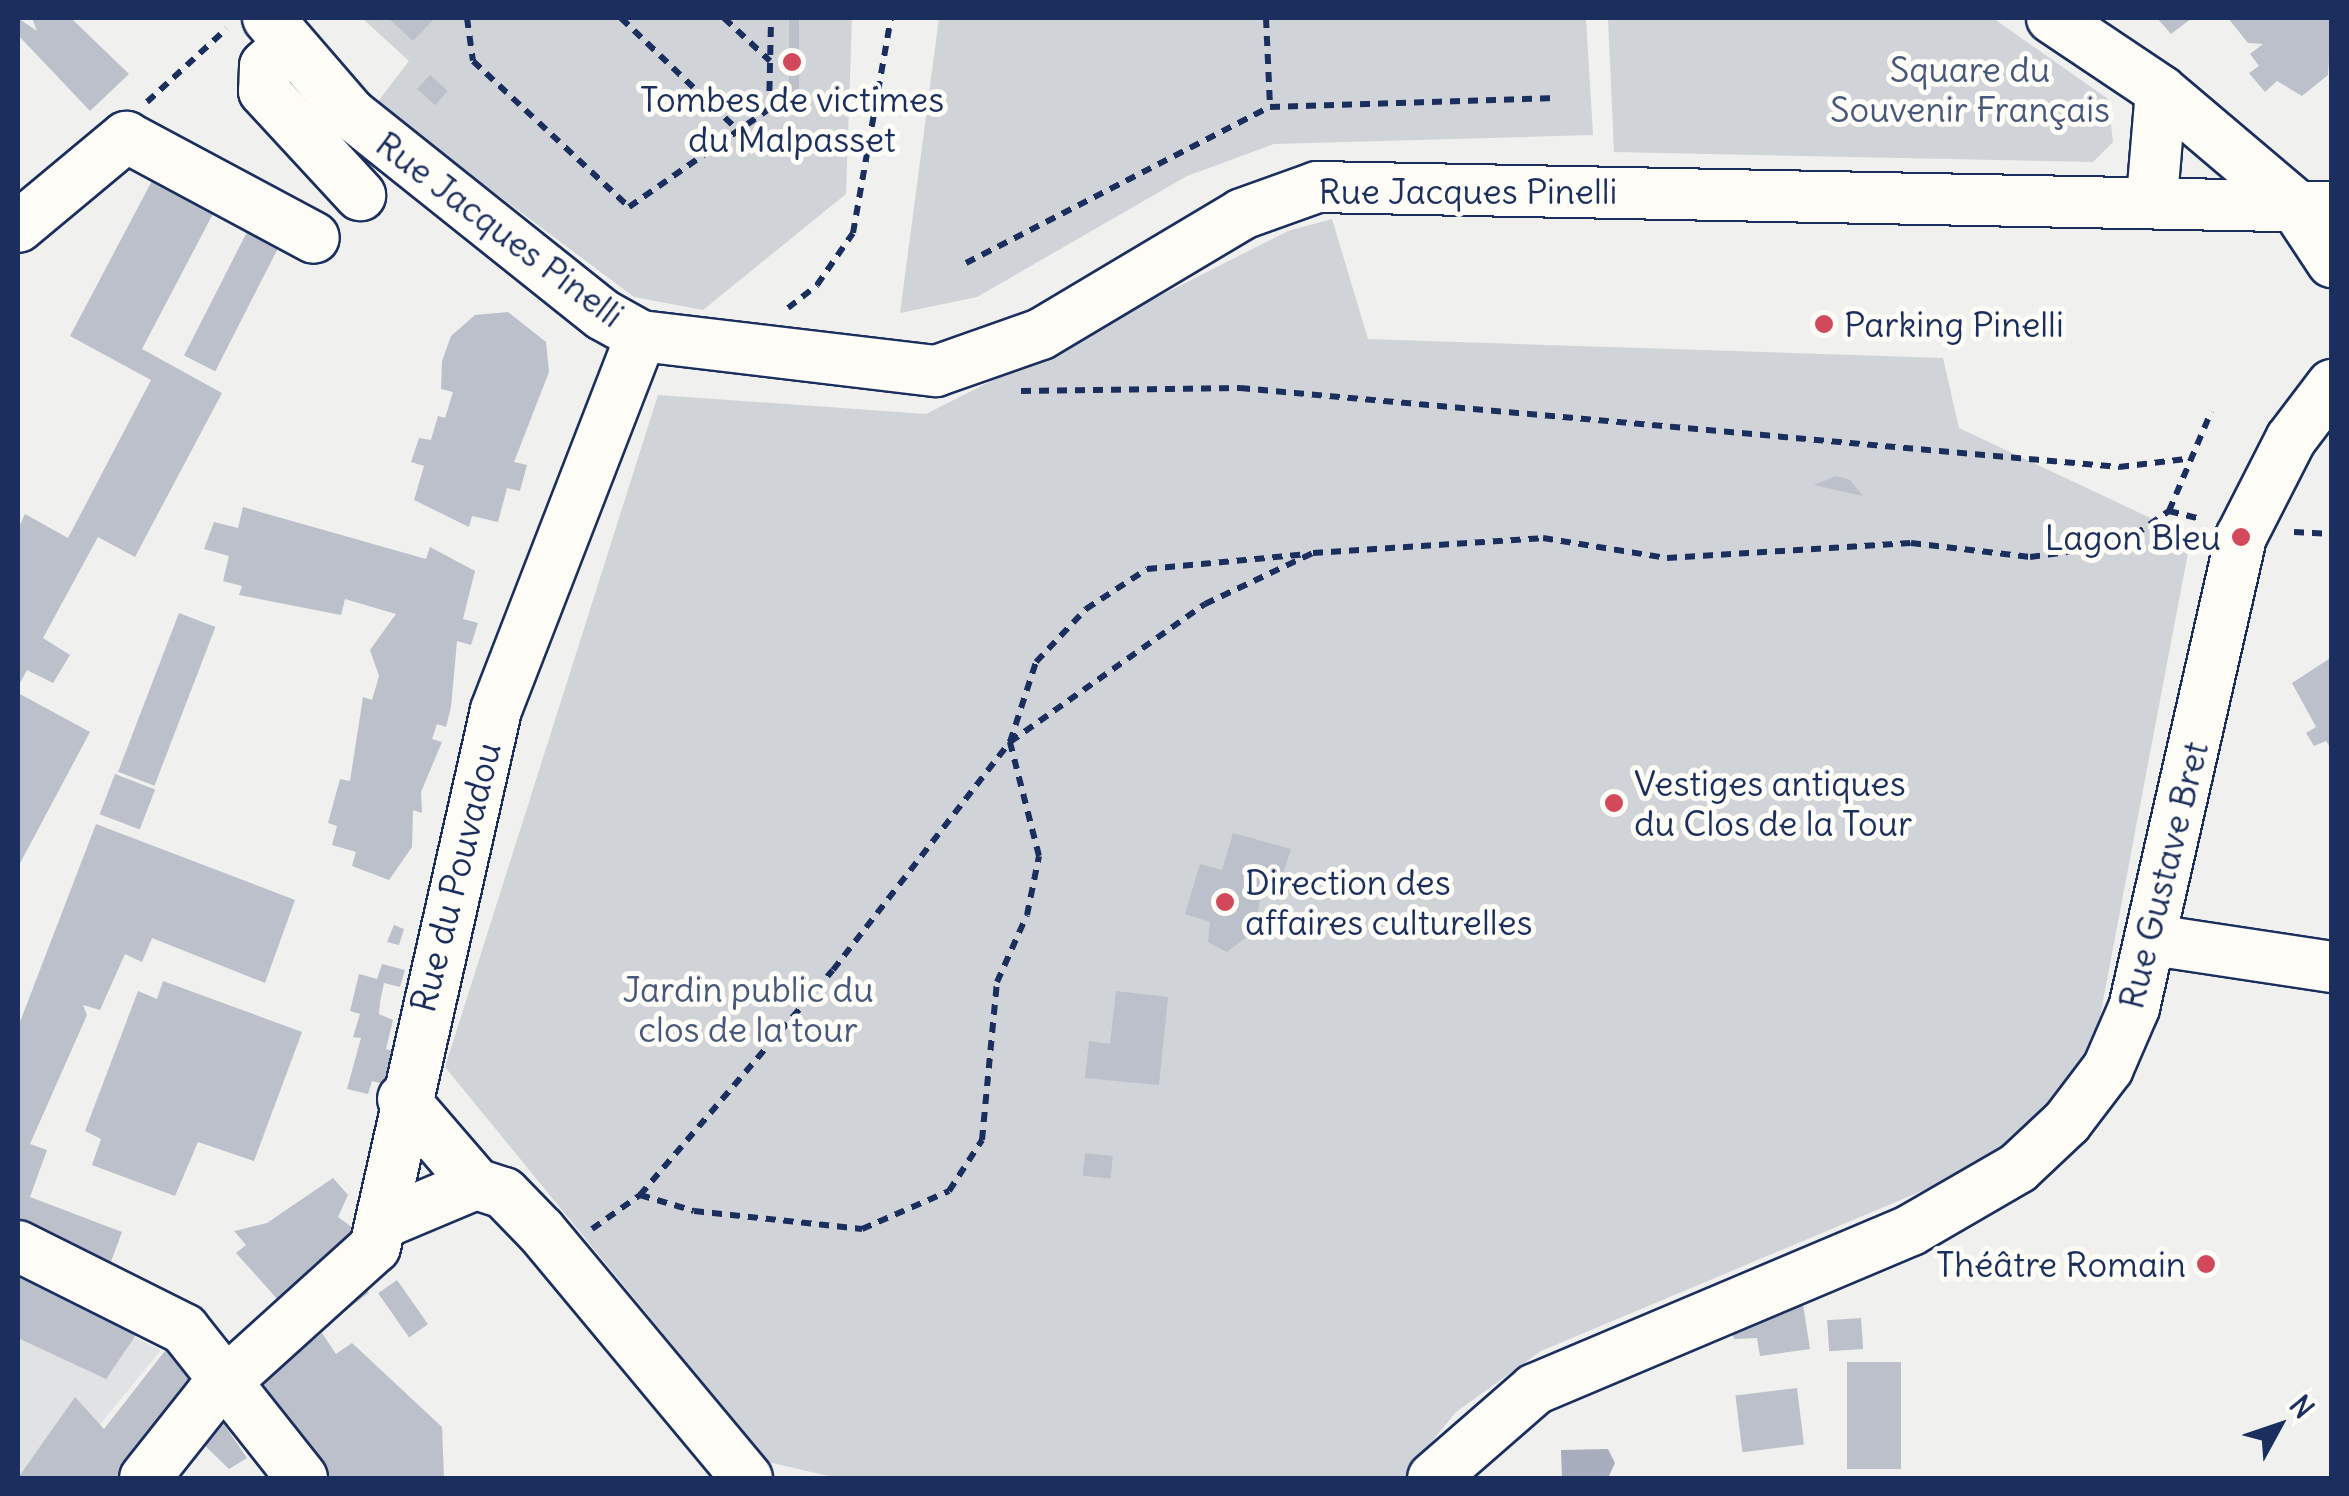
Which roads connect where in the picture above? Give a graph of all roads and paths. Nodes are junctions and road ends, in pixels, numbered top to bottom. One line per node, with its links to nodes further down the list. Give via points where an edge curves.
1 (466, 18): 14 (path, via 473,61 630,207)
2 (621, 18): 14 (path)
3 (724, 18): 9 (path)
4 (772, 18): 9 (path)
5 (891, 18): 24 (path, via 853,233 818,285 774,318)
6 (1266, 18): 13 (path)
7 (2052, 18): 11 (street)
8 (260, 31): 10 (path); 16 (street, via 264,91); 23 (street, Rue Jacques Pinelli, via 350,114 602,315)
9 (770, 62): 14 (path, via 770,109)
10 (159, 91)
11 (2160, 92): 17 (street); 18 (street)
12 (1557, 98): 13 (path)
13 (1270, 107): 22 (path)
14 (739, 130)
15 (2332, 171): 18 (street)
16 (360, 195)
17 (2152, 198): 18 (street, Rue Jacques Pinelli); 24 (street, Rue Jacques Pinelli, via 1317,187 1242,214 1041,334 936,371)
18 (2312, 205): 21 (street)
19 (18, 228): 20 (street, via 126,136)
20 (314, 238)
21 (2332, 262)
22 (966, 264)
23 (641, 336): 24 (street, Rue Jacques Pinelli); 35 (street, Rue du Pouvadou, via 496,710)
24 (759, 350)
25 (2332, 385): 30 (street, Rue Gustave Bret)
26 (1013, 392): 28 (path, via 1240,388 2119,467)
27 (2211, 412): 28 (path)
28 (2186, 459): 29 (path)
29 (2169, 511): 30 (path); 31 (path, via 2120,545 2030,557 1893,542 1666,558 1544,538)
30 (2244, 528): 33 (street, Rue Gustave Bret)
31 (1313, 553): 32 (path, via 1205,604); 32 (path, via 1147,569 1086,609 1036,662)
32 (1010, 742): 37 (path, via 833,970); 37 (path, via 1039,856 1028,915 997,982 982,1140 950,1191 862,1228 694,1211)
33 (2153, 940): 34 (street); 45 (street, Rue Gustave Bret, via 2108,1068 2018,1168 1911,1230 1535,1389)
34 (2332, 967)
35 (403, 1099): 36 (street); 38 (street, Rue du Pouvadou)
36 (476, 1184): 38 (street); 39 (street, via 504,1193)
37 (640, 1195): 39 (path)
38 (383, 1223): 41 (street, Rue du Pouvadou, via 375,1247)
39 (550, 1242): 44 (street)
40 (18, 1246): 41 (street, via 184,1329)
41 (232, 1379): 42 (street, Rue du Pouvadou); 43 (street)
42 (145, 1478)
43 (302, 1478)
44 (747, 1478)
45 (1433, 1478)

